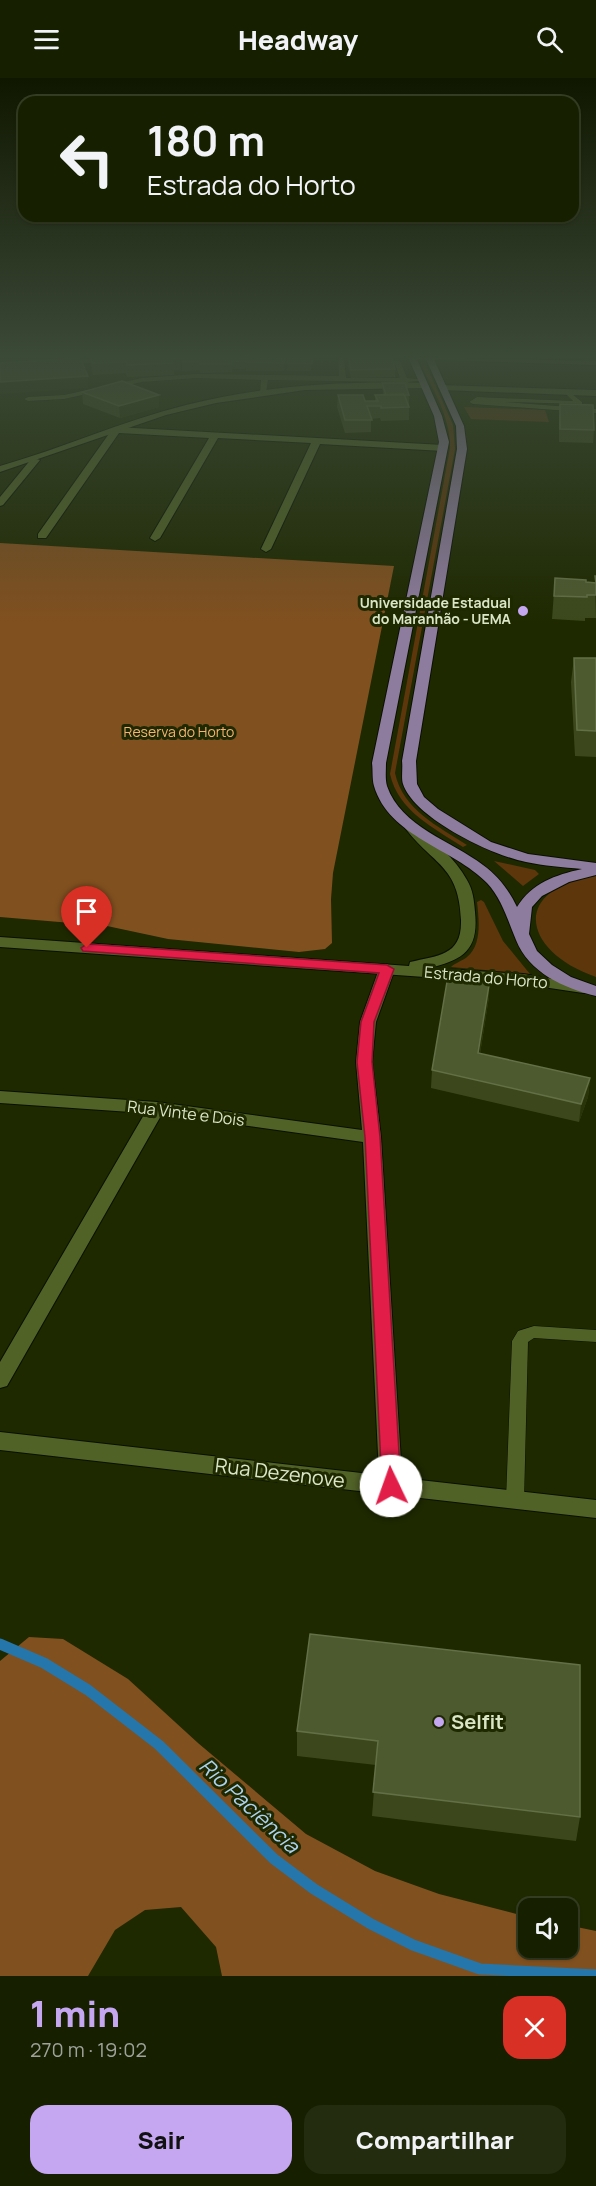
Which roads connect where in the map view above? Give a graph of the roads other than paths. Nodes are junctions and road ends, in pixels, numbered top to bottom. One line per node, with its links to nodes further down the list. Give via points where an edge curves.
1 (74, 446): 8 (street)
2 (105, 446): 11 (street)
3 (209, 446): 12 (street)
4 (315, 446): 13 (street)
5 (399, 446): 7 (street)
6 (462, 446): 15 (main road, via 409,761 410,784 425,806 486,844 526,858)
7 (443, 448): 14 (main road, via 378,772 387,800)
8 (35, 460): 9 (street); 10 (street)
9 (0, 469)
10 (0, 503)
11 (42, 536)
12 (156, 538)
13 (266, 549)
14 (405, 820): 16 (main road, via 484,873 506,899); 18 (street, Estrada do Horto, via 459,878 470,933 461,950 449,957)
15 (596, 869): 16 (main road, via 542,889 526,905)
16 (522, 933): 19 (main road, via 526,946 540,962)
17 (0, 942): 18 (street, Estrada do Horto)
18 (387, 969): 19 (street, Estrada do Horto, via 523,979); 22 (street, via 365,1042)
19 (592, 991)
20 (0, 1097): 21 (street, Rua Vinte e Dois)
21 (156, 1108): 22 (street, Rua Vinte e Dois); 24 (street)
22 (372, 1137): 26 (street)
23 (596, 1336): 27 (lane, via 534,1332 520,1341)
24 (0, 1380)
25 (0, 1441): 26 (street, Rua Dezenove)
26 (391, 1486): 27 (street, Rua Dezenove)
27 (515, 1500): 28 (street, Rua Dezenove)
28 (596, 1509)

